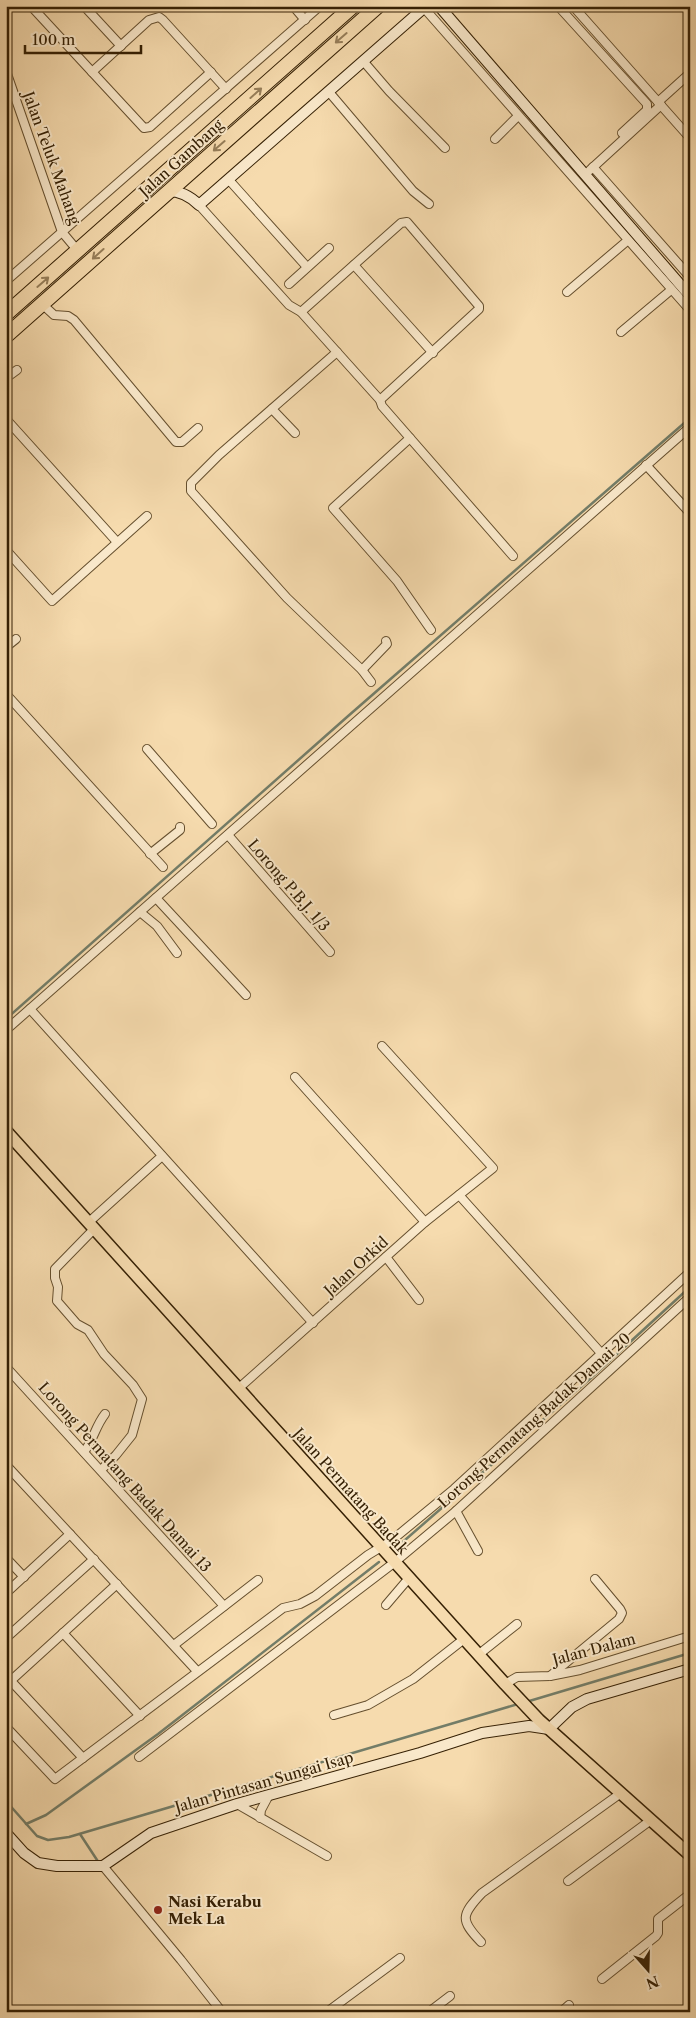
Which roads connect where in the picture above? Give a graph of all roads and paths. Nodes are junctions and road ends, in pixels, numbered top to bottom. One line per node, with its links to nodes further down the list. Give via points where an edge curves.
1 (84, 6): 12 (street)
2 (293, 6): 11 (street)
3 (320, 6): 11 (street)
4 (353, 6): 37 (highway, Jalan Gambang, one-way to 4)
5 (378, 6): 27 (highway, Jalan Gambang, one-way to 27)
6 (439, 6): 28 (street)
7 (558, 6): 22 (street, via 647,104 647,110)
8 (573, 6): 20 (street)
9 (425, 7): 13 (street); 21 (street)
10 (34, 8): 15 (street)
11 (305, 20): 18 (street)
12 (121, 46): 15 (street); 16 (street, via 149,20 159,17)
13 (364, 62): 19 (street); 25 (street)
14 (6, 71): 34 (street, Jalan Teluk Mahang)
15 (92, 72): 16 (street, via 147,129)
16 (211, 72): 18 (street)
17 (689, 74): 20 (street)
18 (226, 89): 34 (street)
19 (329, 92): 29 (street); 32 (street, via 413,191)
20 (660, 104): 23 (street); 26 (street)
21 (518, 116): 24 (street); 35 (street)
22 (622, 133)
23 (690, 138)
24 (495, 139)
25 (445, 148)
26 (593, 168): 28 (street); 40 (street)
27 (189, 172): 30 (highway, Jalan Gambang); 31 (street, via 187,180)
28 (584, 175): 45 (street)
29 (229, 180): 33 (street); 39 (street)
30 (168, 191): 31 (street); 46 (highway, Jalan Gambang, one-way to 46)
31 (191, 197): 33 (street)
32 (429, 204)
33 (199, 205): 48 (street, via 292,308)
34 (62, 232): 37 (street, Jalan Teluk Mahang); 41 (street)
35 (627, 241): 43 (street); 44 (street)
36 (329, 248): 39 (street)
37 (78, 251): 49 (highway, Jalan Gambang, one-way to 37)
38 (354, 265): 48 (street); 53 (street); 53 (street, via 407,222 479,306 478,312)
39 (307, 267): 42 (street)
40 (690, 277)
41 (6, 281)
42 (289, 284)
43 (671, 290): 47 (street); 50 (street)
44 (567, 292)
45 (690, 296)
46 (42, 304): 51 (highway, Jalan Gambang); 60 (street, via 54,314 74,320 176,442 182,442)
47 (690, 310)
48 (301, 312): 52 (street)
49 (6, 314)
50 (621, 332)
51 (6, 336)
52 (337, 352): 56 (street); 57 (street)
53 (433, 353): 56 (street)
54 (17, 370): 55 (street)
55 (6, 378)
56 (380, 400): 62 (street)
57 (272, 409): 61 (street); 73 (street, via 219,455 191,483 190,491 287,598)
58 (6, 419): 66 (street)
59 (690, 427): 63 (street)
60 (198, 428)
61 (295, 433)
62 (410, 438): 68 (street); 69 (street, via 333,508 397,580)
63 (646, 465): 64 (street); 79 (street)
64 (690, 513)
65 (147, 516): 66 (street)
66 (117, 542): 67 (street, via 52,601)
67 (6, 550)
68 (513, 556)
69 (431, 630)
70 (16, 639): 72 (street)
71 (386, 641): 73 (street, via 387,644)
72 (6, 647)
73 (362, 670): 74 (street)
74 (371, 682)
75 (6, 694): 80 (street)
76 (146, 749): 77 (street)
77 (212, 824)
78 (180, 827): 80 (street)
79 (228, 835): 82 (street); 84 (street, Lorong P.B.J. 1/3)
80 (150, 854): 81 (street)
81 (163, 867)
82 (156, 898): 83 (street); 86 (street)
83 (140, 912): 85 (street, via 157,926); 87 (street)
84 (330, 952)
85 (177, 953)
86 (246, 995)
87 (30, 1009): 88 (street); 92 (street)
88 (6, 1030)
89 (382, 1046): 93 (street, Jalan Orkid, via 493,1168)
90 (295, 1077): 94 (street)
91 (6, 1131): 95 (main road, Jalan Permatang Badak)
92 (162, 1156): 95 (street); 100 (street)
93 (459, 1195): 94 (street, Jalan Orkid); 101 (street)
94 (426, 1222): 96 (street, Jalan Orkid)
95 (92, 1225): 103 (main road, Jalan Permatang Badak); 107 (street, via 55,1268 57,1301 77,1324 88,1330 142,1399 132,1435)
96 (386, 1258): 99 (street); 100 (street, Jalan Orkid)
97 (690, 1272): 101 (street)
98 (690, 1297): 108 (street, Lorong Permatang Badak Damai 20)
99 (419, 1300)
100 (312, 1323): 103 (street, Jalan Orkid)
101 (601, 1353): 110 (street, via 454,1489)
102 (8, 1371): 105 (street, Lorong Permatang Badak Damai 13)
103 (239, 1388): 110 (main road, Jalan Permatang Badak)
104 (105, 1414): 105 (street)
105 (84, 1452): 107 (street, Lorong Permatang Badak Damai 13)
106 (6, 1465): 109 (street)
107 (101, 1470): 122 (street, Lorong Permatang Badak Damai 13)
108 (456, 1511): 111 (street); 114 (street, Lorong Permatang Badak Damai 20)
109 (70, 1534): 113 (street); 115 (street)
110 (382, 1547): 114 (main road, Jalan Permatang Badak); 131 (street, via 315,1596 283,1608)
111 (478, 1551)
112 (6, 1558): 115 (street)
113 (94, 1559): 119 (street); 126 (street)
114 (395, 1562): 116 (main road, Jalan Permatang Badak); 139 (street, Lorong Permatang Badak Damai 20)
115 (24, 1577): 120 (street)
116 (410, 1578): 121 (street); 127 (main road, Jalan Permatang Badak)
117 (594, 1579): 132 (street, via 622,1613 619,1619)
118 (258, 1580): 122 (street)
119 (117, 1584): 124 (street); 128 (street)
120 (6, 1593)
121 (386, 1605)
122 (224, 1606): 128 (street)
123 (517, 1624): 129 (street)
124 (63, 1633): 133 (street); 136 (street)
125 (690, 1636): 132 (street, Jalan Dalam)
126 (6, 1638)
127 (464, 1639): 129 (main road, Jalan Permatang Badak); 135 (street, via 413,1679 368,1705)
128 (174, 1645): 131 (street)
129 (478, 1655): 134 (main road, Jalan Permatang Badak)
130 (690, 1668): 138 (street, via 587,1699 572,1707)
131 (197, 1672): 136 (street)
132 (550, 1676): 134 (street, Jalan Dalam, via 517,1677)
133 (9, 1683): 140 (street)
134 (508, 1687): 138 (main road, Jalan Permatang Badak)
135 (334, 1715)
136 (140, 1716): 140 (street)
137 (6, 1727): 140 (street, via 55,1779)
138 (549, 1729): 141 (main road, Jalan Permatang Badak); 142 (street, Jalan Pintasan Sungai Isap, via 529,1726 482,1733)
139 (139, 1756)
140 (83, 1758)
141 (621, 1793): 145 (main road, Jalan Permatang Badak); 152 (street, via 473,1902 465,1922)
142 (269, 1795): 143 (street, Jalan Pintasan Sungai Isap); 144 (street)
143 (237, 1804): 144 (street); 149 (street, Jalan Pintasan Sungai Isap, via 151,1833)
144 (260, 1818): 148 (street)
145 (651, 1820): 147 (main road, Jalan Permatang Badak); 150 (street)
146 (6, 1833): 149 (street, via 38,1863)
147 (690, 1855)
148 (326, 1856)
149 (103, 1866): 157 (street)
150 (568, 1881)
151 (690, 1894): 154 (street, via 658,1919 658,1933)
152 (481, 1942)
153 (400, 1958): 158 (street)
154 (602, 1979)
155 (450, 1996): 159 (street)
156 (569, 2005): 160 (street)
157 (222, 2012)
158 (327, 2012)
159 (429, 2012)
160 (560, 2012)

